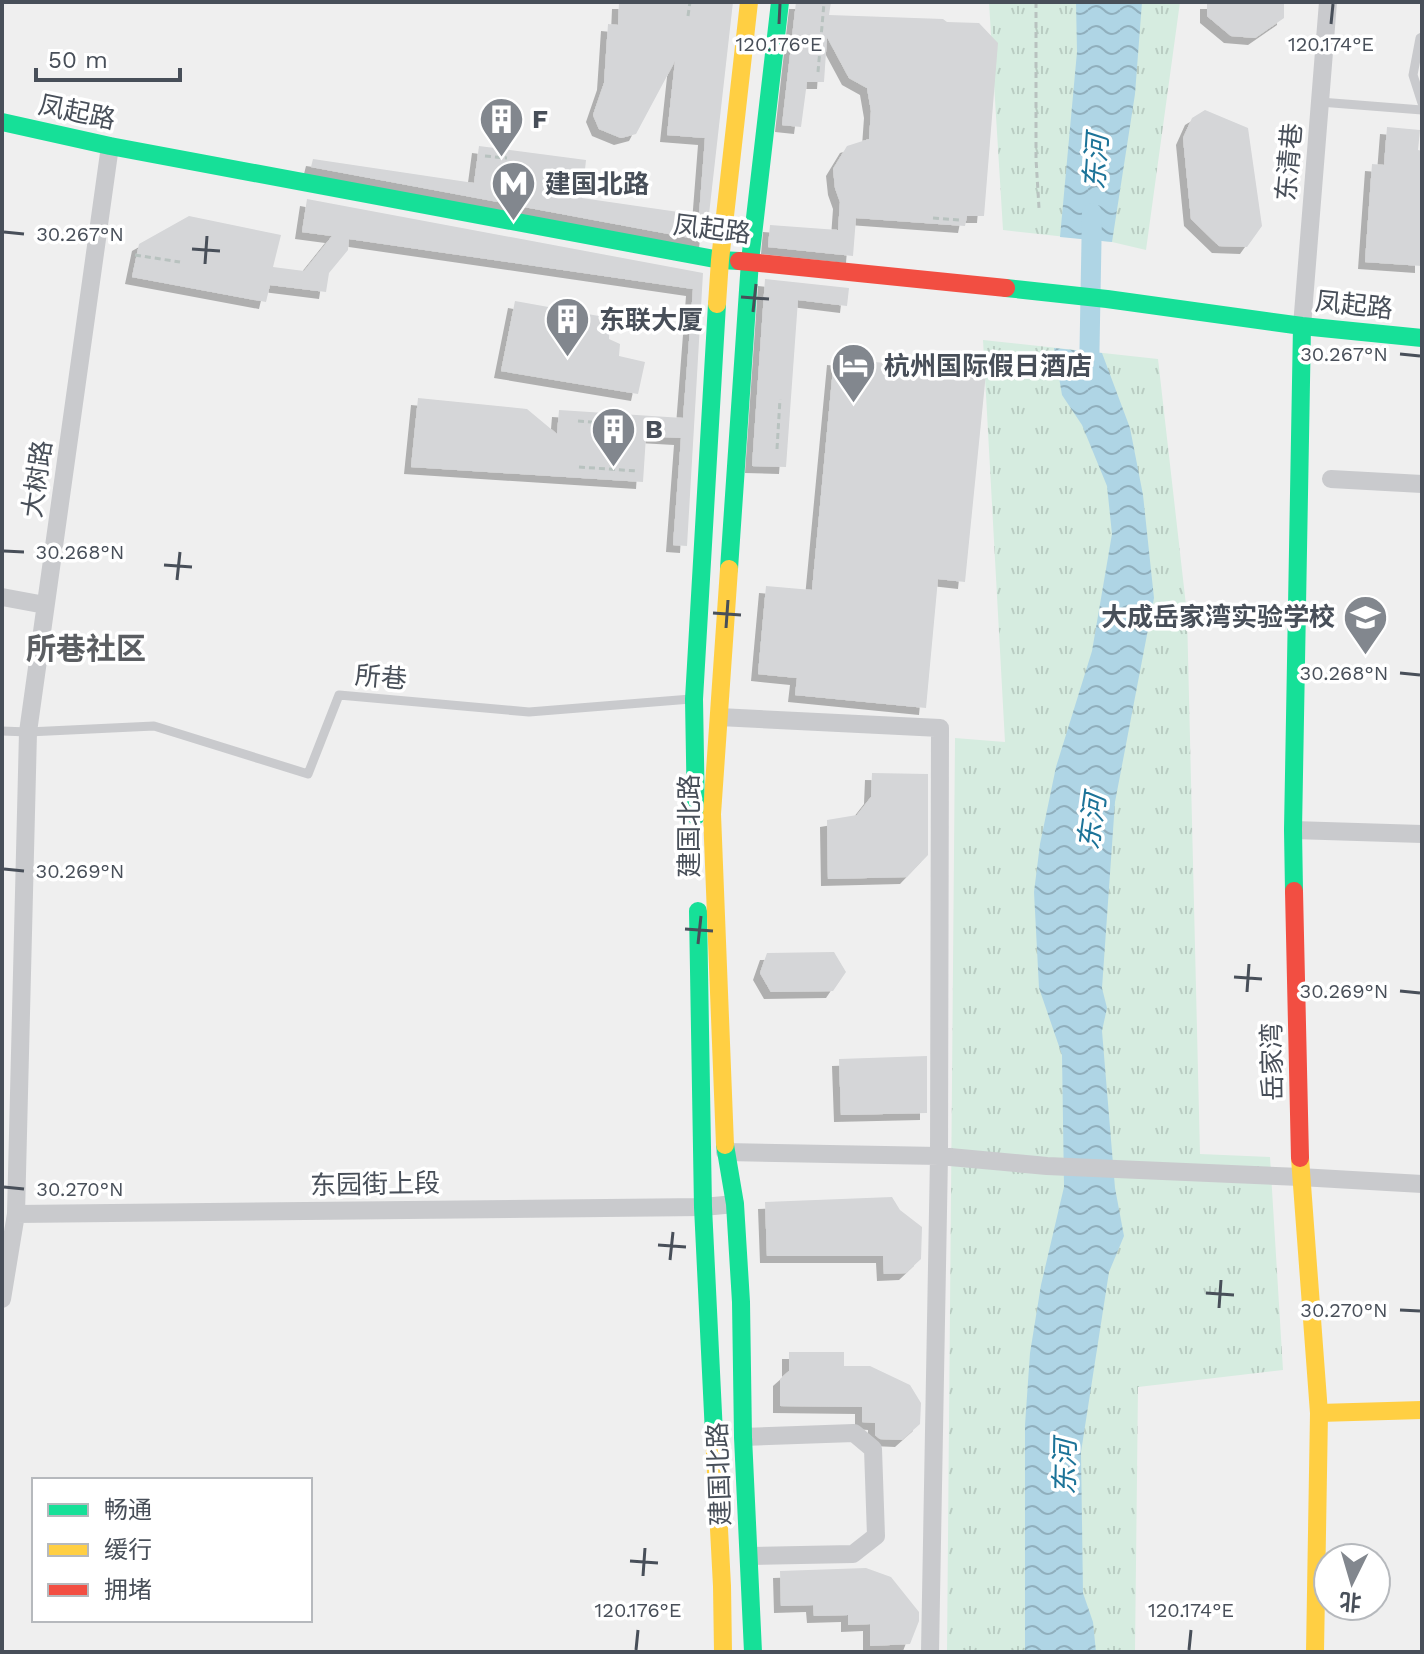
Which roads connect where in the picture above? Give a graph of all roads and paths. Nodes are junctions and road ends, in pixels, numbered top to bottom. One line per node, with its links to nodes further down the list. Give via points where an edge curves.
1 (690, 2): 7 (path)
2 (749, 2): 21 (main road, 建国北路)
3 (780, 2): 22 (main road, 建国北路)
4 (1036, 2): 17 (path)
5 (1328, 2): 10 (street, 东清巷)
6 (824, 3): 9 (path)
7 (688, 16)
8 (1422, 37): 11 (lane, via 1413,75)
9 (818, 72)
10 (1320, 102): 12 (lane); 24 (street, 东清巷)
11 (1422, 103)
12 (1422, 110)
13 (2, 122): 14 (main road, 凤起路)
14 (110, 146): 21 (main road, 凤起路); 35 (street, 大树路)
15 (485, 156): 16 (path)
16 (507, 158)
17 (1039, 208)
18 (933, 218): 19 (path)
19 (959, 220)
20 (135, 255): 23 (path)
21 (720, 260): 22 (main road, 凤起路); 36 (main road, 建国北路)
22 (750, 261): 24 (main road, 凤起路, via 1107,299); 37 (main road, 建国北路)
23 (180, 262)
24 (1302, 326): 25 (main road, 凤起路); 40 (main road, 岳家湾)
25 (1422, 338)
26 (780, 399): 29 (path)
27 (578, 421): 28 (path)
28 (616, 424)
29 (777, 449)
30 (579, 467): 31 (path)
31 (637, 471)
32 (1331, 479): 33 (street)
33 (1422, 484)
34 (2, 597): 35 (street)
35 (45, 605): 39 (street, 大树路)
36 (694, 699): 39 (lane, 所巷, via 529,712 339,695 308,774 154,726); 49 (main road, 建国北路)
37 (719, 717): 44 (main road, 建国北路, via 712,814); 45 (street, via 940,728)
38 (2, 731): 39 (lane)
39 (28, 732): 42 (street, 大树路)
40 (1293, 830): 41 (street); 46 (main road, 岳家湾)
41 (1422, 834)
42 (21, 1002): 43 (street); 50 (street, 大树路)
43 (2, 1004)
44 (725, 1152): 45 (street); 48 (main road, 建国北路)
45 (939, 1156): 46 (street); 58 (street)
46 (1300, 1177): 47 (street); 53 (main road, 岳家湾)
47 (1422, 1184)
48 (735, 1204): 49 (street, 东园街上段); 54 (main road, 建国北路)
49 (703, 1207): 50 (street, 东园街上段); 56 (main road, 建国北路)
50 (16, 1214): 51 (street, 大树路)
51 (2, 1299)
52 (1422, 1410): 53 (main road)
53 (1319, 1413): 59 (main road, 岳家湾)
54 (743, 1437): 55 (main road, 建国北路); 55 (street, via 854,1433 873,1449 876,1536 853,1554)
55 (749, 1556): 57 (main road, 建国北路)
56 (723, 1652)
57 (753, 1652)
58 (930, 1652)
59 (1315, 1652)

